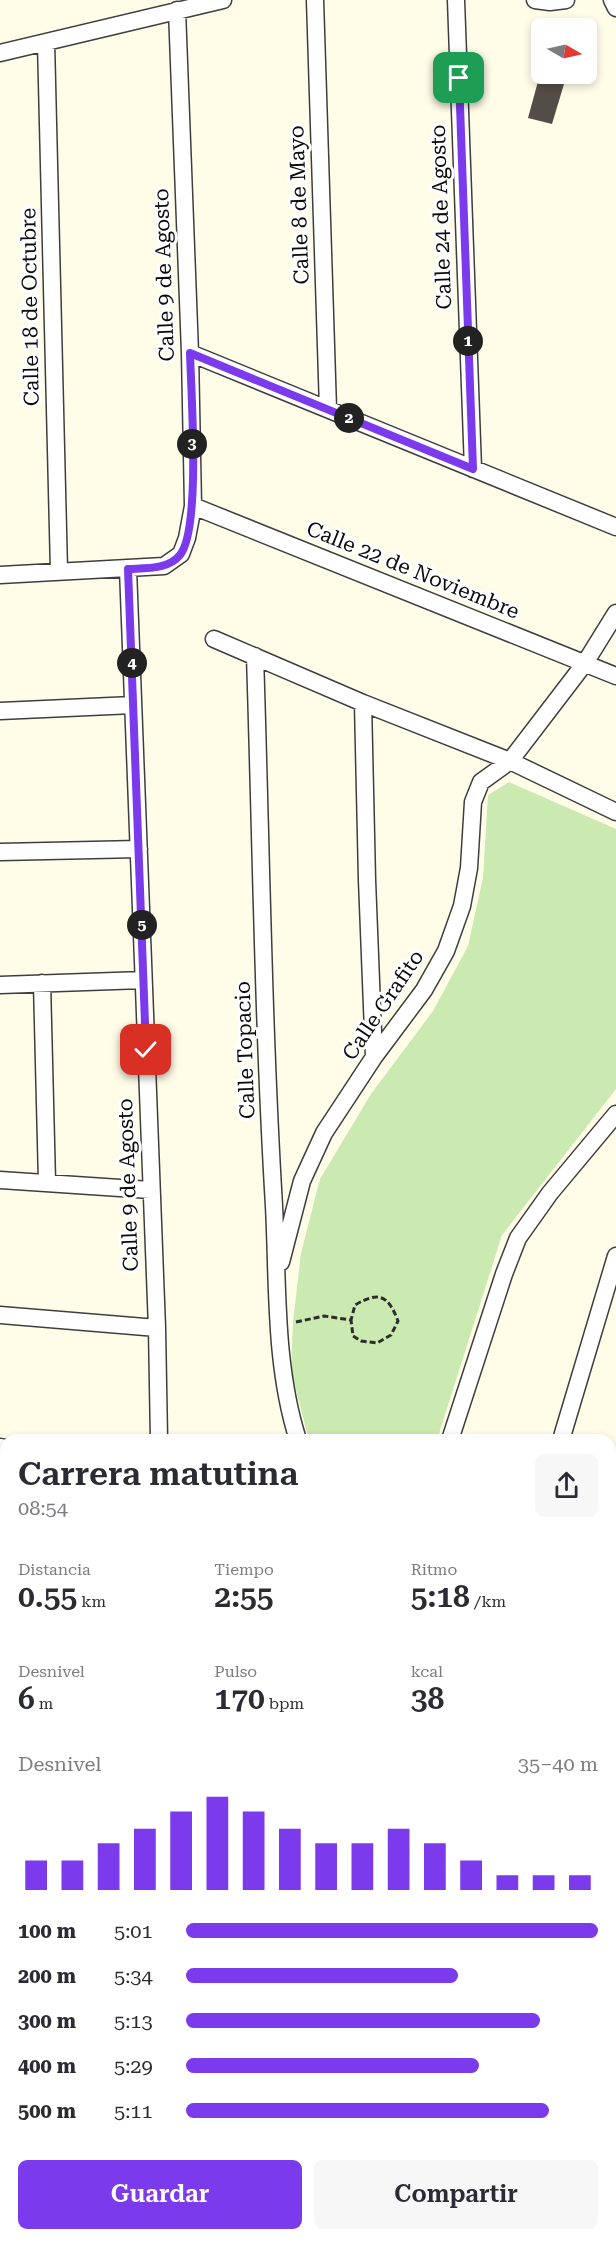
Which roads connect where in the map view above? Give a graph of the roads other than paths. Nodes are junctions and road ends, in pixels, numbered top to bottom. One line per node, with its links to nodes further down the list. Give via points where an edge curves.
1 (223, 0): 8 (street)
2 (315, 0): 12 (street, Calle 8 de Mayo)
3 (456, 0): 13 (street, Calle 24 de Agosto)
4 (535, 0): 5 (street)
5 (566, 0)
6 (612, 0): 7 (street)
7 (616, 8)
8 (177, 10): 9 (street); 11 (street, Calle 9 de Agosto)
9 (46, 42): 10 (street); 17 (street, Calle 18 de Octubre)
10 (0, 53)
11 (190, 353): 12 (street); 14 (street, Calle 9 de Agosto)
12 (328, 409): 13 (street)
13 (473, 469): 15 (street)
14 (193, 506): 16 (street, Calle 9 de Agosto, via 181,554 164,566); 22 (street, Calle 22 de Noviembre)
15 (616, 527)
16 (128, 569): 17 (street); 25 (street, Calle 9 de Agosto)
17 (59, 571): 18 (street)
18 (0, 575)
19 (616, 613): 22 (street)
20 (214, 639): 21 (street)
21 (255, 656): 24 (street); 40 (street, Calle Topacio)
22 (585, 663): 23 (street, Calle 22 de Noviembre); 27 (street)
23 (616, 676)
24 (363, 703): 27 (street); 34 (street)
25 (133, 705): 26 (street); 29 (street, Calle 9 de Agosto)
26 (0, 711)
27 (510, 761): 28 (street); 34 (street, Calle Grafito, via 488,775 477,790 462,906 446,951 424,990)
28 (616, 812)
29 (139, 849): 30 (street); 31 (street, Calle 9 de Agosto)
30 (0, 852)
31 (143, 980): 32 (street); 38 (street, Calle 9 de Agosto)
32 (42, 983): 33 (street); 37 (street)
33 (0, 985)
34 (374, 1057): 40 (street, Calle Grafito, via 324,1133 302,1181)
35 (616, 1114): 45 (street, via 550,1193 519,1238)
36 (0, 1180): 37 (street)
37 (47, 1182): 38 (street)
38 (150, 1190): 42 (street, Calle 9 de Agosto)
39 (616, 1256): 46 (street)
40 (278, 1277): 44 (street, Calle Topacio, via 280,1355)
41 (0, 1315): 42 (street)
42 (157, 1328): 43 (street, Calle 9 de Agosto)
43 (159, 1434)
44 (296, 1434)
45 (452, 1434)
46 (563, 1434)

